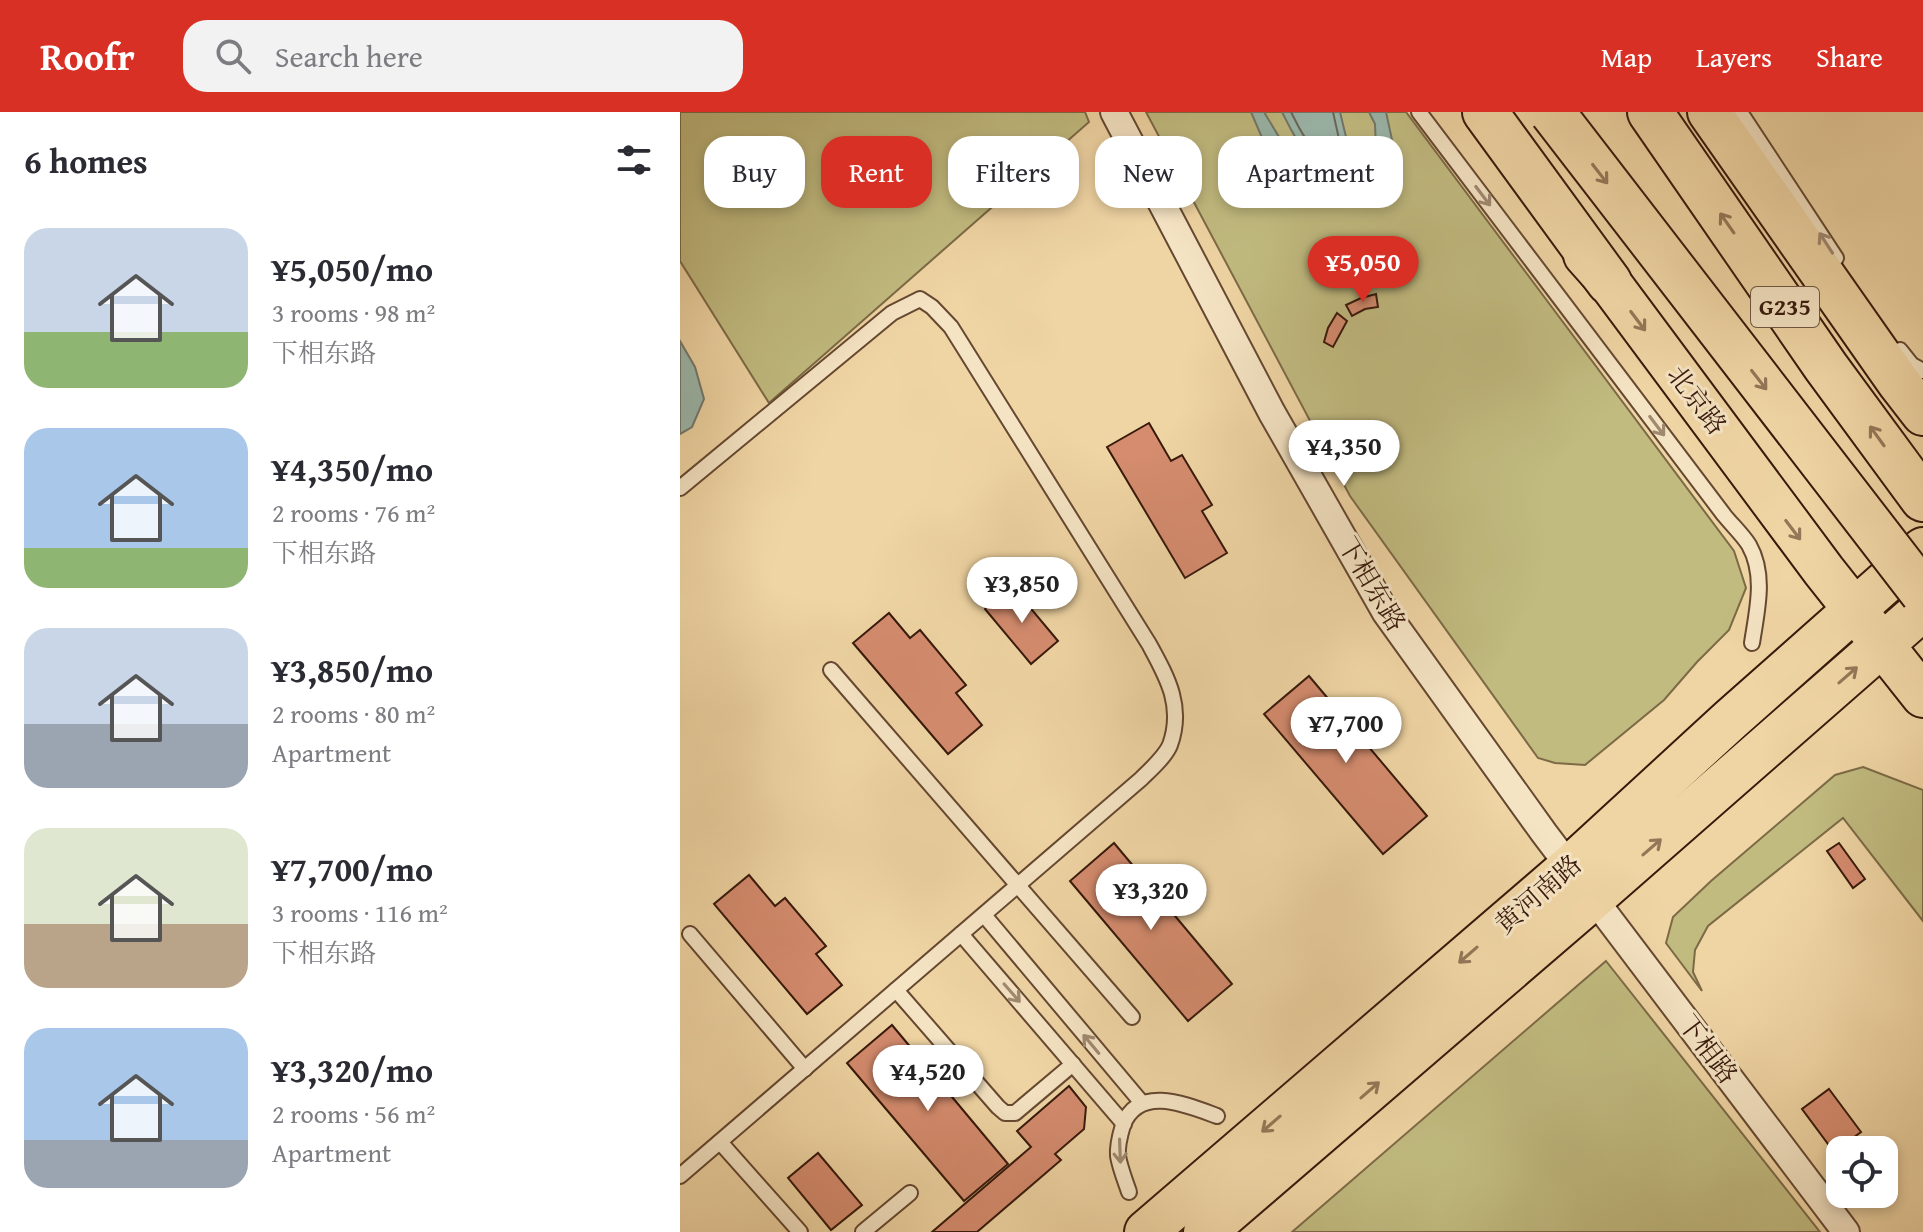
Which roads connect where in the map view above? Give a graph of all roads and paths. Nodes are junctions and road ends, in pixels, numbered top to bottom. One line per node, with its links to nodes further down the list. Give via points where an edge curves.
1 (1114, 112): 24 (street, 下相东路, via 1272,413 1386,613)
2 (1419, 112): 20 (lane, one-way to 20, via 1748,542 1760,590)
3 (1461, 112): 10 (main road, 北京路)
4 (1485, 112): 10 (highway)
5 (1552, 112): 17 (highway, one-way to 17, bridge)
6 (1650, 112): 15 (highway, G235, one-way to 6)
7 (1709, 112): 13 (main road)
8 (1740, 112): 9 (lane, one-way to 8)
9 (1843, 268)
10 (1609, 282): 18 (main road, 北京路, one-way to 18)
11 (1894, 343): 12 (lane)
12 (1923, 371)
13 (1923, 414)
14 (680, 488): 25 (lane, via 892,313 920,299 951,327 1149,644 1173,694 1169,748)
15 (1923, 499)
16 (1923, 549): 18 (main road, 黄河南路)
17 (1923, 593)
18 (1854, 609): 21 (main road, 北京路); 24 (main road, 黄河南路)
19 (1923, 609): 21 (main road, 黄河南路)
20 (1752, 643)
21 (1883, 645): 23 (main road, 北京路); 24 (main road, 黄河南路, one-way to 21)
22 (831, 670): 25 (lane)
23 (1923, 696)
24 (1581, 882): 42 (main road, 黄河南路, one-way to 42); 43 (main road, 黄河南路, one-way to 24); 44 (street, 下相路)
25 (1018, 886): 26 (lane); 30 (lane)
26 (984, 915): 28 (lane); 33 (lane, one-way to 26)
27 (690, 934): 32 (lane)
28 (961, 934): 29 (lane); 31 (lane, one-way to 31)
29 (896, 990): 31 (lane, via 1005,1113 1015,1113); 32 (lane)
30 (1132, 1017)
31 (1073, 1064): 35 (lane)
32 (805, 1069): 36 (lane)
33 (1142, 1103): 34 (lane, via 1183,1104); 35 (lane)
34 (1217, 1116)
35 (1124, 1124): 38 (lane, one-way to 38, via 1117,1153)
36 (720, 1142): 37 (lane); 40 (lane)
37 (680, 1176)
38 (1129, 1192)
39 (910, 1193): 41 (lane)
40 (800, 1232)
41 (863, 1232)
42 (1146, 1232)
43 (1205, 1232)
44 (1846, 1232)

